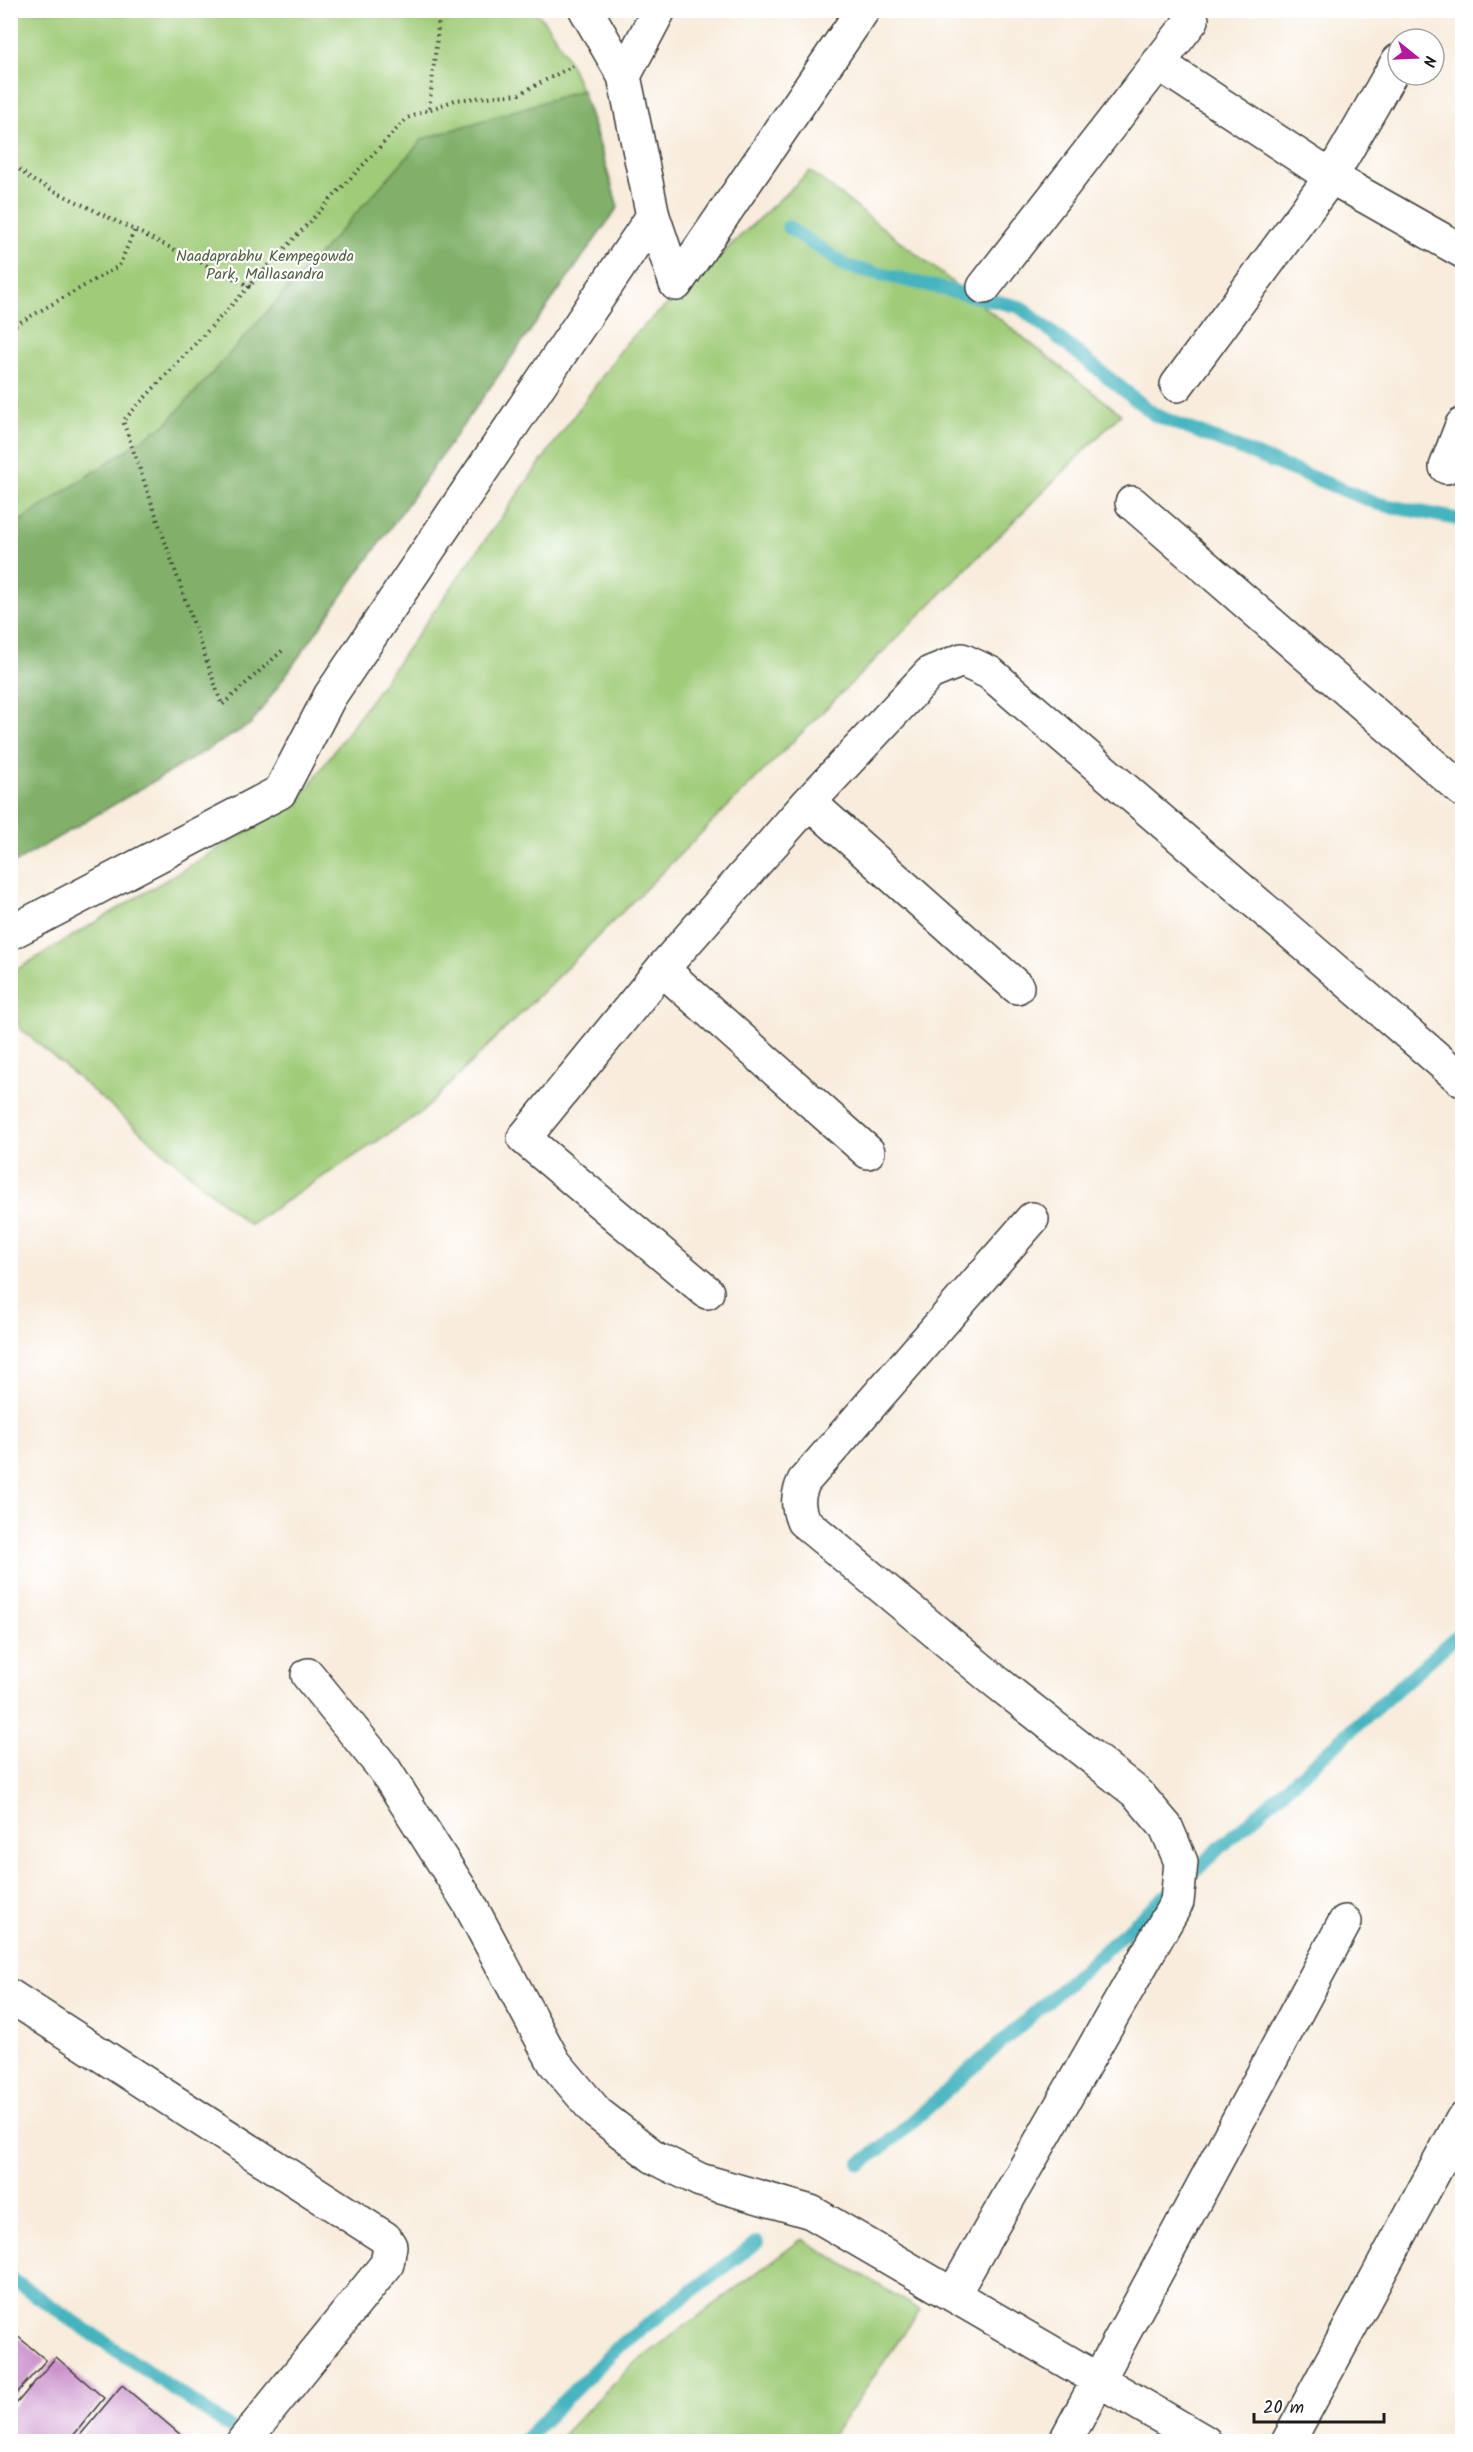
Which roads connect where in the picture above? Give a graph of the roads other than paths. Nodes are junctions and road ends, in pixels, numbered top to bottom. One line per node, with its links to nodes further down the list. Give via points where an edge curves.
1 (586, 10): 6 (street)
2 (659, 10): 6 (street)
3 (863, 10): 9 (street, via 676,284)
4 (1192, 20): 5 (street)
5 (1158, 63): 8 (street); 11 (street)
6 (624, 76): 9 (street)
7 (1386, 82): 8 (street)
8 (1331, 177): 10 (street); 12 (street)
9 (653, 216): 18 (street, via 330,696 280,792)
10 (1462, 250)
11 (984, 287)
12 (1178, 385)
13 (1462, 425): 14 (street)
14 (1446, 467)
15 (1132, 503): 16 (street)
16 (1462, 790)
17 (809, 802): 19 (street); 20 (street); 21 (street, via 930,673 962,660 990,673)
18 (10, 933)
19 (662, 969): 22 (street); 24 (street, via 524,1138)
20 (1017, 987)
21 (1462, 1080)
22 (868, 1152)
23 (1032, 1219): 29 (street, via 798,1492 797,1508 803,1521 1137,1793 1166,1827 1181,1862 1177,1902)
24 (706, 1292)
25 (308, 1675): 29 (street, via 385,1770 469,1903 554,2062 597,2113 654,2157 700,2180 811,2212)
26 (1345, 1922): 30 (street)
27 (10, 1996): 31 (street, via 385,2238 390,2246 387,2264)
28 (1462, 2120): 34 (street)
29 (953, 2295): 30 (street)
30 (1099, 2380): 32 (street); 33 (street)
31 (248, 2434)
32 (1065, 2442)
33 (1205, 2442)
34 (1288, 2442)

